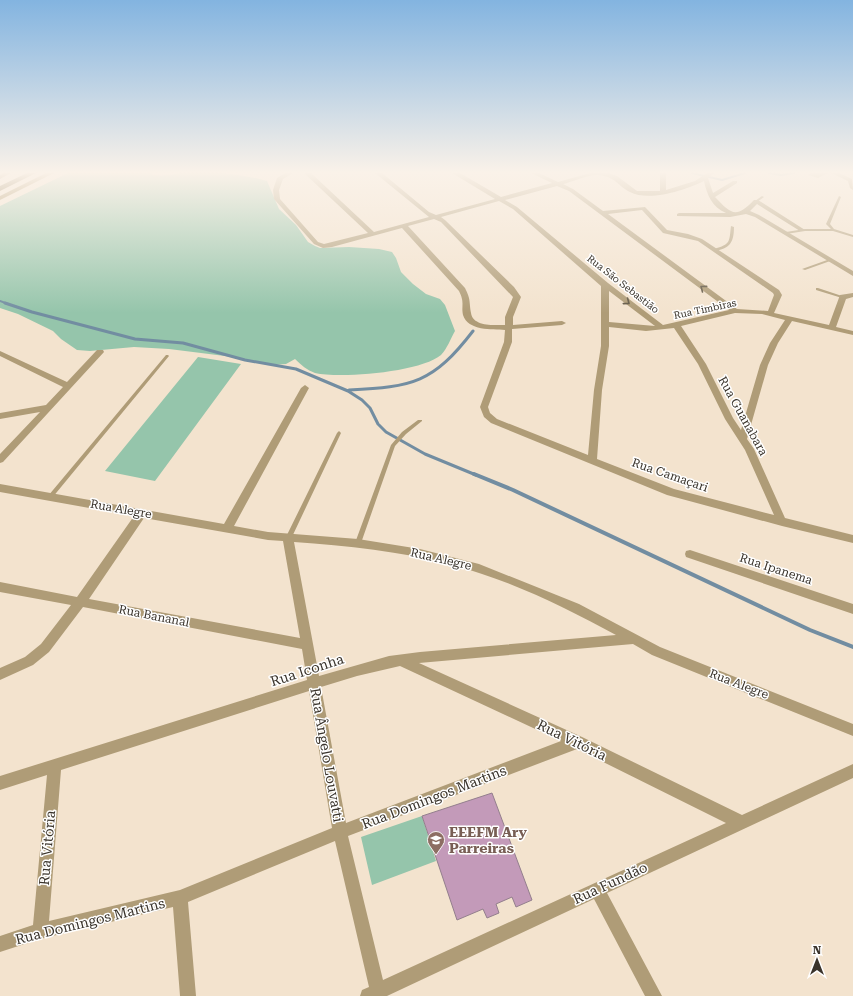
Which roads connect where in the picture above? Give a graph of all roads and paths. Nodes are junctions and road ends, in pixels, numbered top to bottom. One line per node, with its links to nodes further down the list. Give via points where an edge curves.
1 (296, 219): 16 (street, via 321,246)
2 (357, 219): 16 (street)
3 (426, 219): 11 (street)
4 (440, 219): 32 (street, via 514,292 517,300 509,317)
5 (528, 219): 22 (street, Rua São Sebastião)
6 (611, 219): 26 (street, one-way to 6)
7 (654, 219): 18 (street, via 665,232 694,238)
8 (763, 219): 15 (street)
9 (785, 219): 13 (street)
10 (830, 219): 14 (lane, via 828,223)
11 (404, 226): 16 (street); 32 (street, via 462,290 467,300 467,315 474,323)
12 (732, 227): 18 (lane, via 730,243)
13 (802, 230): 14 (lane); 15 (lane)
14 (833, 230): 17 (lane)
15 (786, 233): 19 (street)
16 (372, 234)
17 (853, 236)
18 (715, 250): 27 (street, via 776,292 778,300)
19 (831, 260): 20 (lane); 21 (street)
20 (804, 269)
21 (853, 274)
22 (604, 285): 30 (street); 33 (street, Rua São Sebastião, one-way to 33)
23 (817, 289): 25 (lane)
24 (853, 295): 25 (street)
25 (843, 297): 34 (street)
26 (735, 311): 27 (street, Rua Timbiras); 31 (street, Rua Timbiras)
27 (770, 314): 28 (street, Rua Timbiras)
28 (790, 318): 34 (street, Rua Timbiras); 47 (street, via 764,365)
29 (562, 323): 32 (street)
30 (605, 324): 33 (street, Rua Timbiras); 49 (street, via 605,346 598,390)
31 (676, 325): 33 (street, Rua Timbiras); 47 (street, Rua Guanabara, via 702,364 729,419)
32 (509, 326): 49 (street, Rua Camaçari, via 508,342 484,407 485,414 494,421)
33 (662, 328)
34 (832, 328): 35 (street, Rua Timbiras)
35 (853, 333)
36 (100, 352): 41 (street)
37 (0, 353): 39 (street)
38 (167, 356): 51 (lane)
39 (12, 360): 40 (street); 41 (street)
40 (0, 362)
41 (69, 386): 43 (street)
42 (305, 388): 54 (street)
43 (49, 407): 44 (street); 48 (street)
44 (0, 416)
45 (420, 421): 57 (lane, via 393,445)
46 (339, 433): 55 (lane)
47 (743, 439): 53 (street, Rua Guanabara)
48 (0, 460)
49 (592, 461): 53 (street, Rua Camaçari, via 692,498)
50 (0, 488): 51 (street, Rua Alegre)
51 (50, 496): 52 (street, Rua Alegre)
52 (142, 513): 54 (street, Rua Alegre); 60 (street)
53 (782, 522): 56 (street, Rua Camaçari)
54 (227, 529): 55 (street, Rua Alegre)
55 (288, 538): 57 (street, Rua Alegre); 63 (street, Rua Ângelo Louvatti)
56 (853, 539)
57 (358, 543): 62 (street, Rua Alegre, via 428,554 479,568 575,607)
58 (690, 554): 61 (street, Rua Ipanema)
59 (0, 587): 60 (street, Rua Bananal)
60 (80, 602): 63 (street, Rua Bananal); 65 (street, via 45,648 25,664)
61 (853, 609)
62 (635, 639): 64 (street, Rua Iconha); 67 (street, Rua Alegre, via 684,663)
63 (307, 646): 66 (street, Rua Ângelo Louvatti)
64 (401, 660): 66 (street, Rua Iconha, via 373,665); 68 (street, Rua Vitória)
65 (0, 674)
66 (314, 683): 69 (street, Rua Iconha); 73 (street, Rua Ângelo Louvatti)
67 (853, 730)
68 (577, 742): 72 (street, Rua Vitória); 73 (street, Rua Domingos Martins)
69 (55, 766): 71 (street, Rua Iconha); 76 (street, Rua Vitória)
70 (853, 771): 72 (street, Rua Fundão)
71 (0, 783)
72 (742, 823): 74 (street, Rua Fundão)
73 (340, 832): 75 (street, Rua Domingos Martins); 78 (street, Rua Ângelo Louvatti)
74 (597, 890): 78 (street, Rua Fundão); 80 (street)
75 (180, 898): 76 (street, Rua Domingos Martins); 79 (street, Rua Domingos Martins)
76 (40, 931): 77 (street, Rua Domingos Martins)
77 (0, 944)
78 (373, 994)
79 (188, 996)
80 (654, 996)

